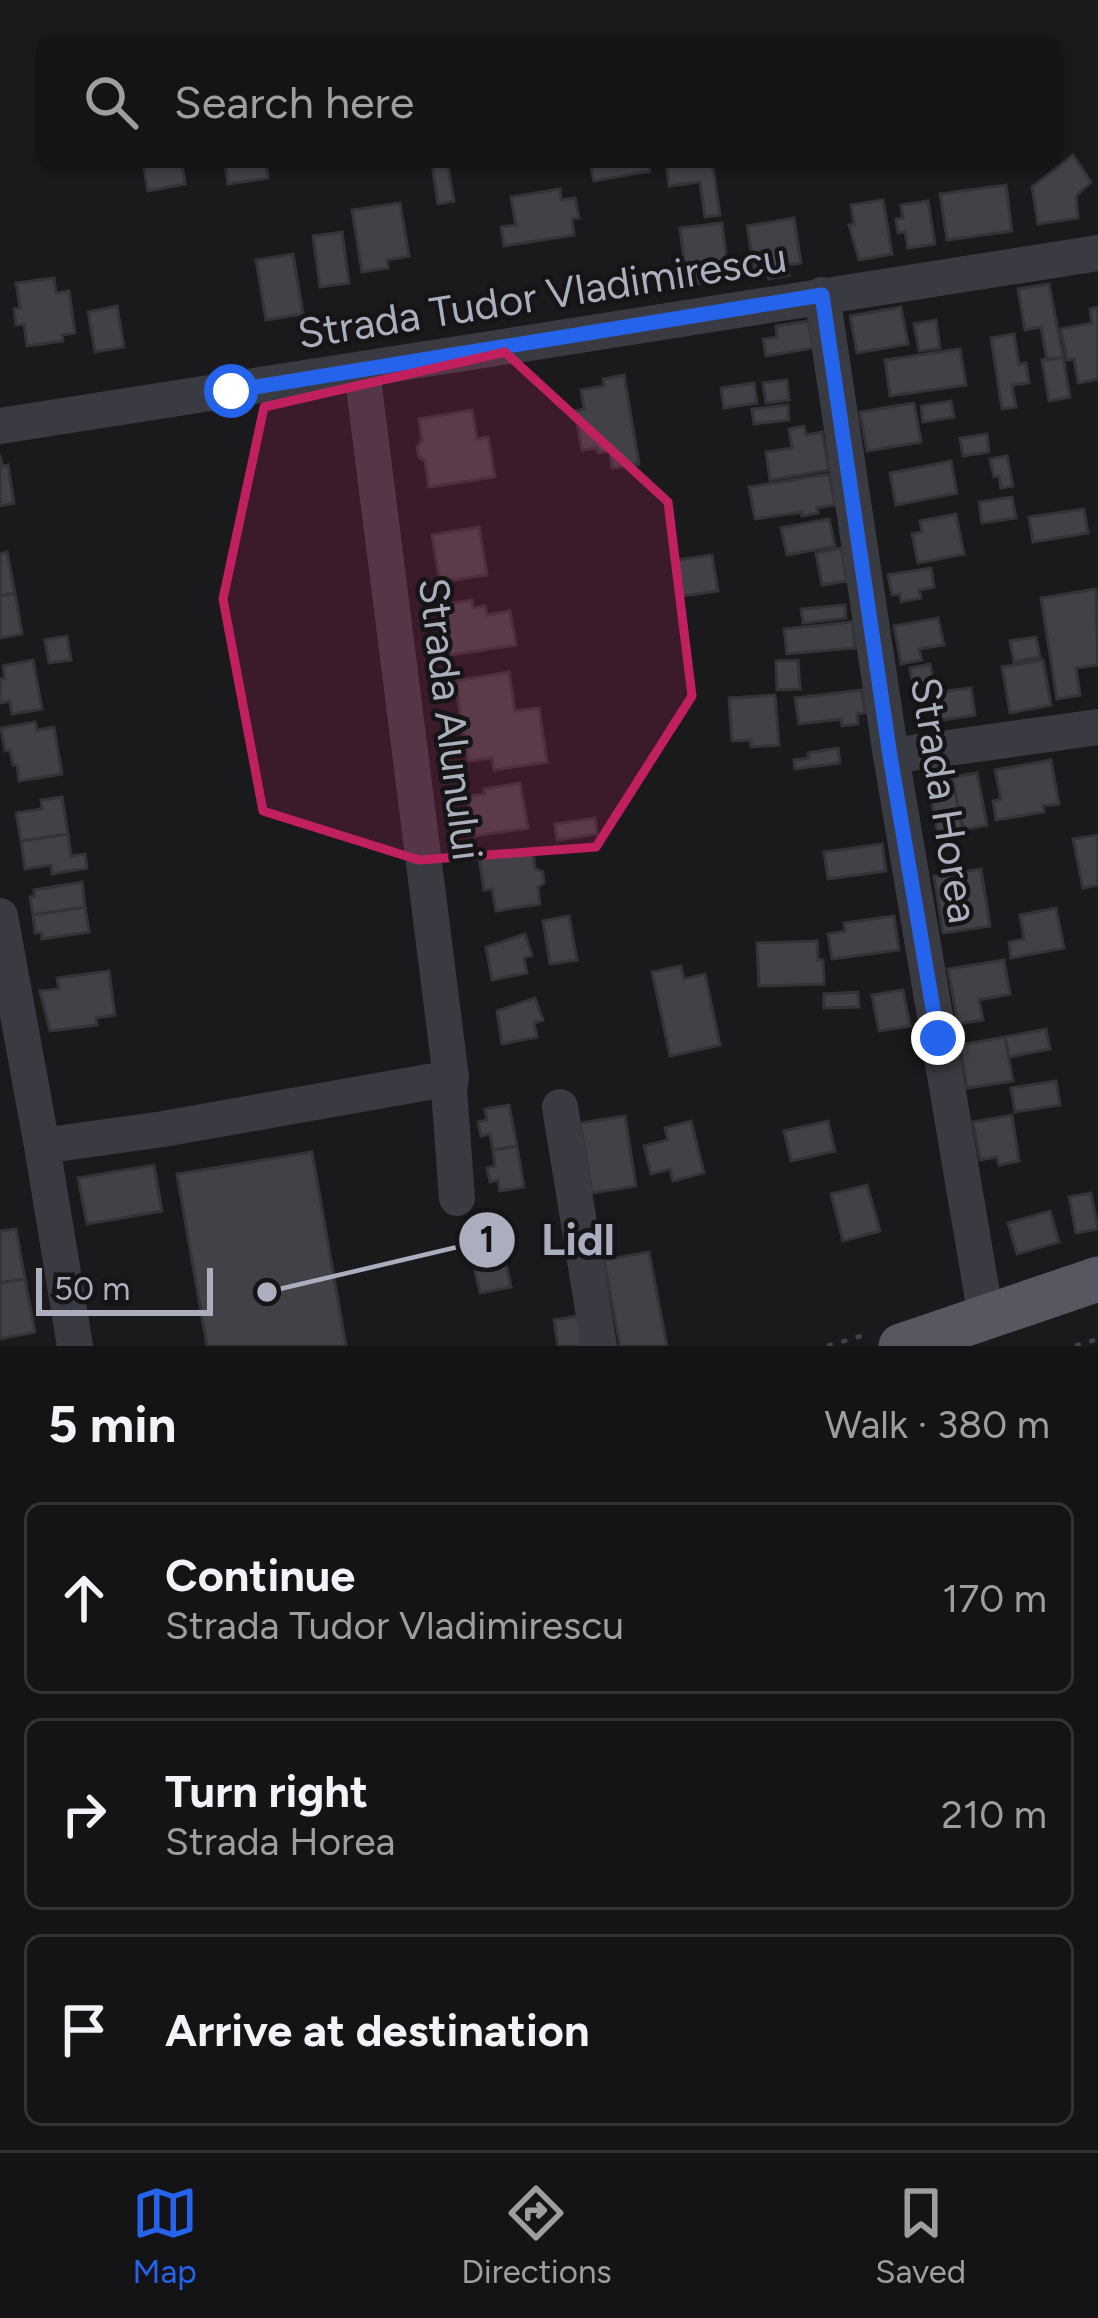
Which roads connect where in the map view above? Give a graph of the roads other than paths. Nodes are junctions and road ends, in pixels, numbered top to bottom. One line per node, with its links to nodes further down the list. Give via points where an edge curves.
1 (1098, 253): 2 (street, Strada Tudor Vladimirescu)
2 (822, 295): 3 (street, Strada Tudor Vladimirescu); 6 (street, Strada Horea)
3 (362, 371): 4 (street, Strada Tudor Vladimirescu); 8 (street, Strada Alunului)
4 (0, 426)
5 (1098, 727): 6 (street)
6 (890, 756): 14 (street, Strada Horea)
7 (0, 916): 10 (street)
8 (451, 1078): 10 (street); 11 (street, Strada Alunului)
9 (560, 1107): 16 (street)
10 (42, 1146): 15 (street)
11 (457, 1198)
12 (1098, 1279): 14 (main road)
13 (1098, 1303): 14 (main road)
14 (979, 1332): 17 (main road)
15 (75, 1346)
16 (599, 1346)
17 (902, 1346)

